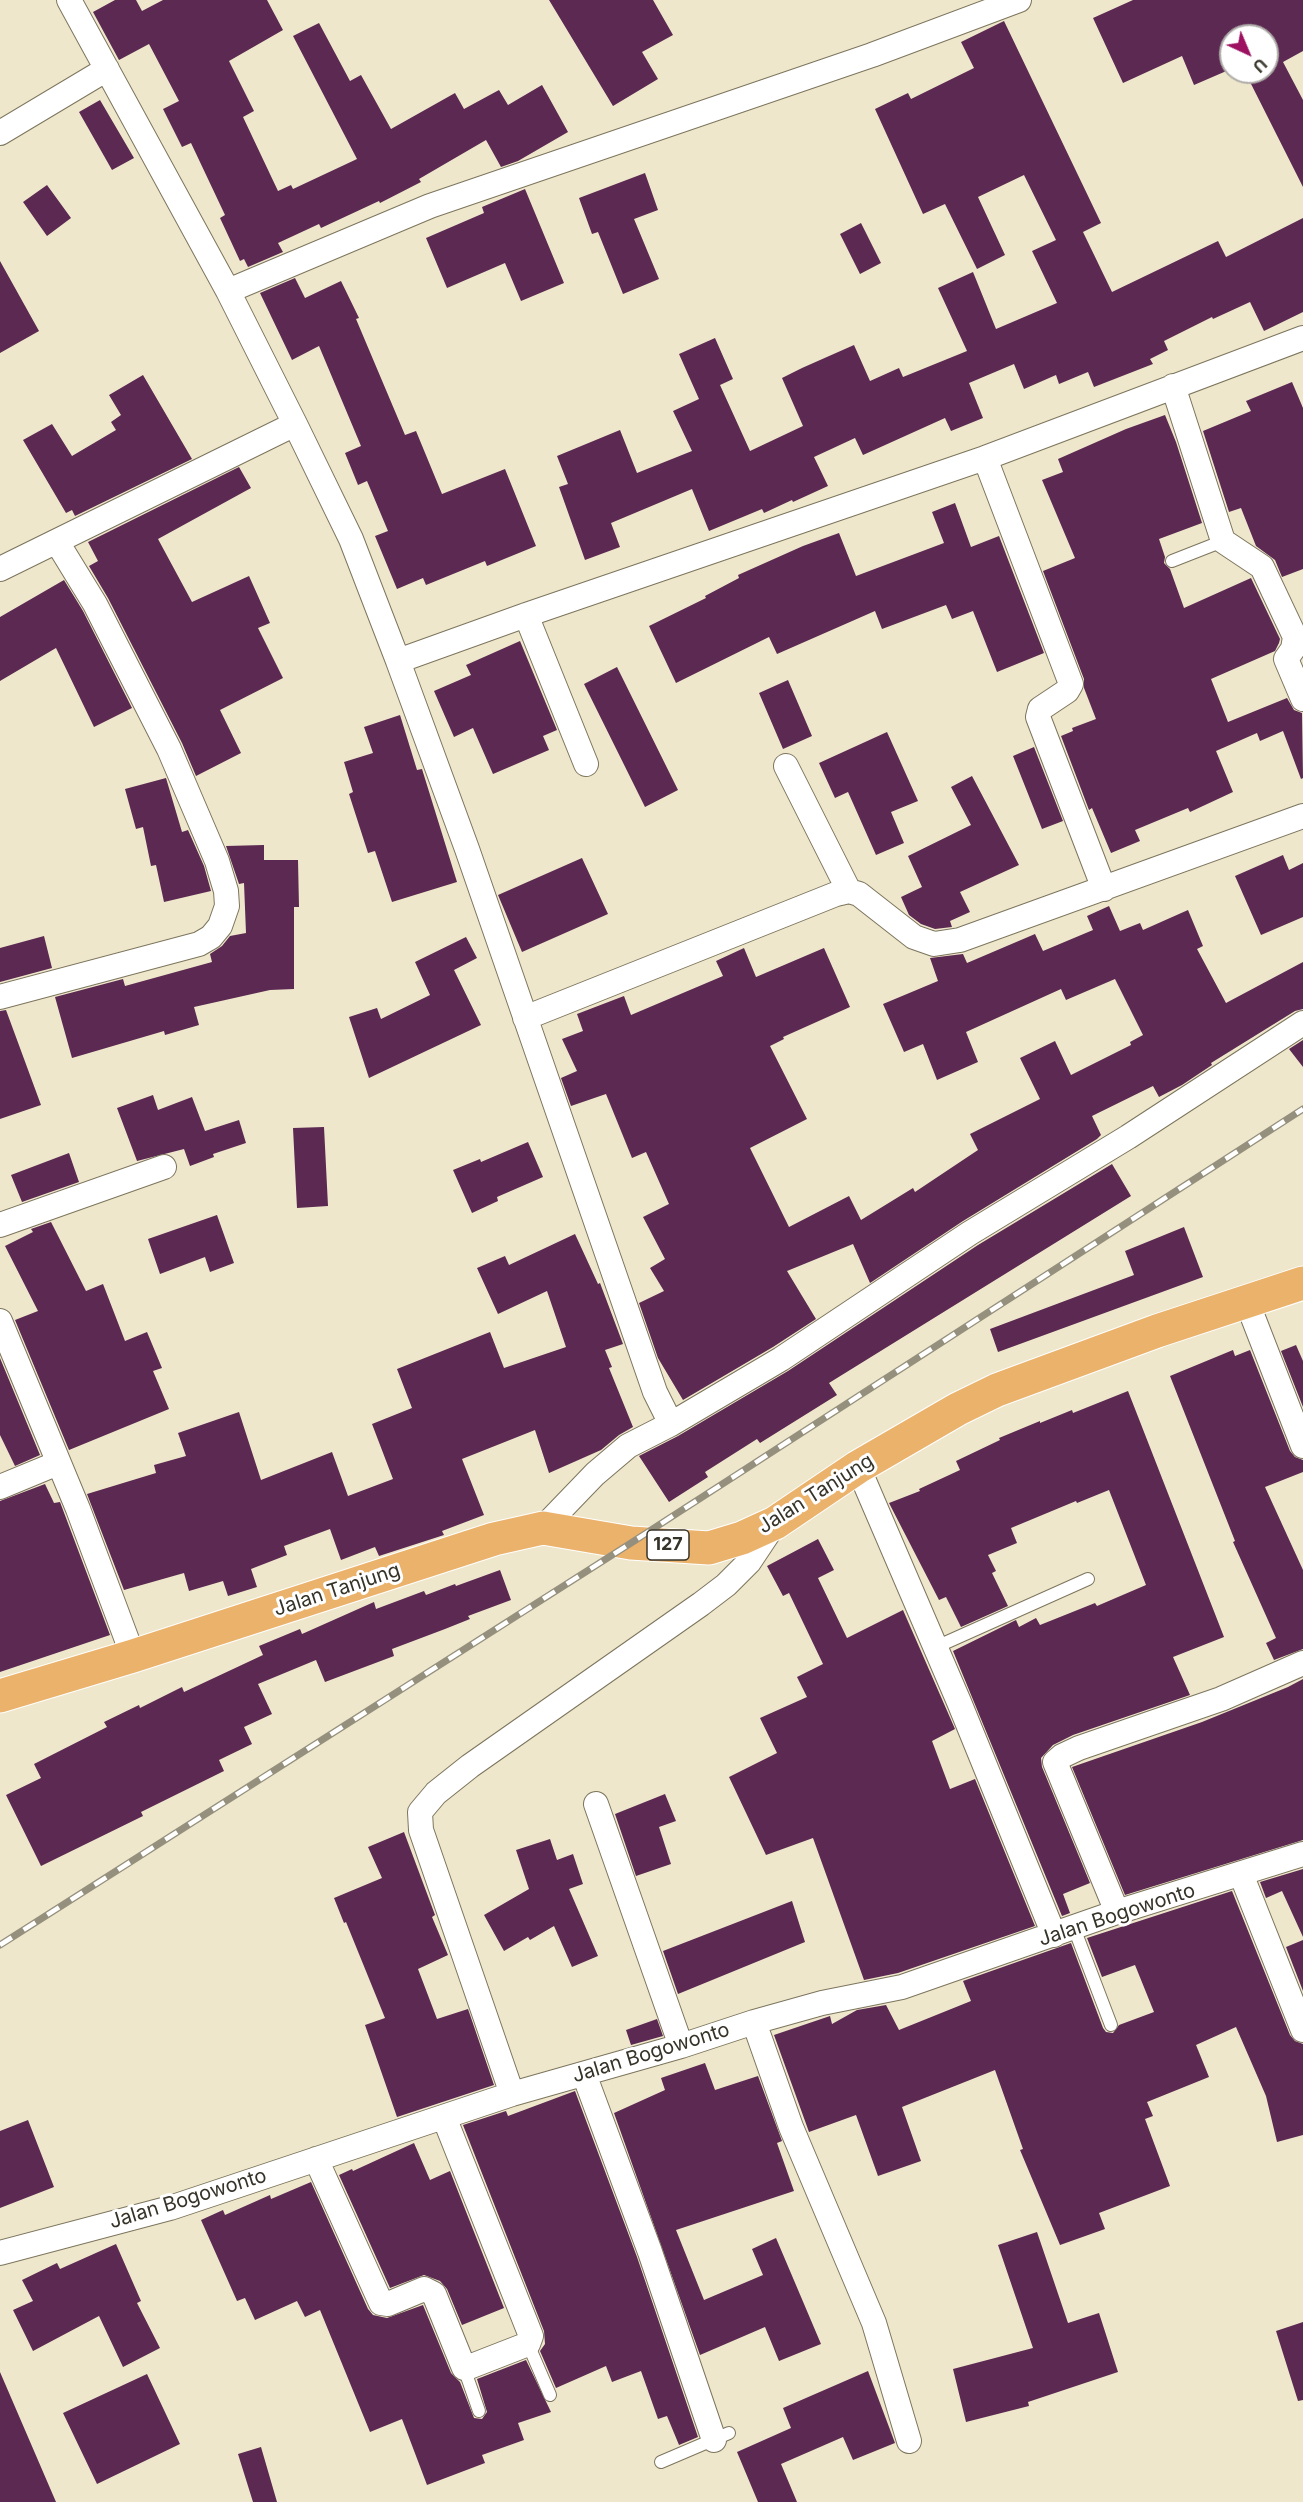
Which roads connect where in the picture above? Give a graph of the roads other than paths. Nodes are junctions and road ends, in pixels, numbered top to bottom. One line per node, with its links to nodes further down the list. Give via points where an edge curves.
1 (1012, 1): 5 (street, via 872,55 430,206)
2 (78, 3): 3 (street)
3 (107, 69): 4 (street); 5 (street)
4 (0, 133)
5 (228, 291): 8 (street)
6 (1303, 338): 7 (street)
7 (1173, 386): 9 (street); 11 (street)
8 (295, 424): 10 (street); 15 (street, via 351,539)
9 (985, 458): 14 (street); 20 (street, via 1071,684 1067,691 1040,708 1038,717)
10 (57, 542): 13 (street); 22 (street, via 95,604 169,749 218,861 227,906 220,926 200,944)
11 (1223, 542): 12 (lane); 16 (street, via 1262,567 1295,637 1286,659)
12 (1172, 561)
13 (0, 569)
14 (526, 615): 15 (street); 17 (street)
15 (398, 661): 23 (street)
16 (1303, 699)
17 (586, 764)
18 (786, 766): 21 (street)
19 (1303, 816): 20 (street)
20 (1104, 889): 21 (street, via 960,940 934,944 914,937 873,903)
21 (849, 891): 23 (street)
22 (0, 997)
23 (525, 1018): 30 (street, via 655,1392)
24 (1303, 1023): 30 (street, via 1128,1137 970,1233 781,1359)
25 (164, 1167): 26 (street)
26 (0, 1225)
27 (1303, 1283): 28 (main road, Jalan Tanjung / 127)
28 (1247, 1302): 31 (street); 33 (main road, Jalan Tanjung / 127, via 997,1390)
29 (0, 1321): 32 (street)
30 (671, 1424): 36 (street, via 628,1446)
31 (1303, 1446)
32 (58, 1463): 34 (street); 39 (street)
33 (858, 1467): 35 (main road, Jalan Tanjung / 127); 38 (street)
34 (0, 1487)
35 (775, 1523): 36 (main road, Jalan Tanjung / 127, via 709,1548 631,1543); 52 (street, via 726,1585 470,1766 436,1793 420,1812 421,1830)
36 (543, 1528): 39 (main road, Jalan Tanjung / 127, via 494,1539)
37 (1088, 1579): 38 (lane)
38 (936, 1647): 46 (street)
39 (133, 1656): 41 (main road, Jalan Tanjung / 127)
40 (1303, 1663): 45 (street, via 1221,1699 1079,1748 1055,1762)
41 (0, 1696)
42 (596, 1804): 50 (street)
43 (1303, 1854): 44 (street, Jalan Bogowonto)
44 (1241, 1874): 45 (street, Jalan Bogowonto); 49 (street)
45 (1116, 1912): 46 (street, Jalan Bogowonto)
46 (1064, 1931): 47 (street, Jalan Bogowonto, via 903,1987); 48 (lane)
47 (754, 2022): 50 (street, Jalan Bogowonto); 61 (street, via 791,2127 874,2323)
48 (1111, 2025)
49 (1303, 2030)
50 (681, 2046): 51 (street, Jalan Bogowonto)
51 (584, 2074): 52 (street, Jalan Bogowonto); 60 (street)
52 (512, 2094): 53 (street, Jalan Bogowonto)
53 (444, 2117): 54 (street, Jalan Bogowonto); 56 (street, via 531,2336)
54 (316, 2159): 55 (street, Jalan Bogowonto, via 170,2208); 57 (street, via 381,2303 388,2304 424,2289 434,2294)
55 (0, 2253)
56 (528, 2344): 57 (street); 58 (lane)
57 (464, 2368): 59 (lane)
58 (550, 2395)
59 (479, 2411)
60 (721, 2437): 62 (lane)
61 (909, 2441)
62 (661, 2462)

